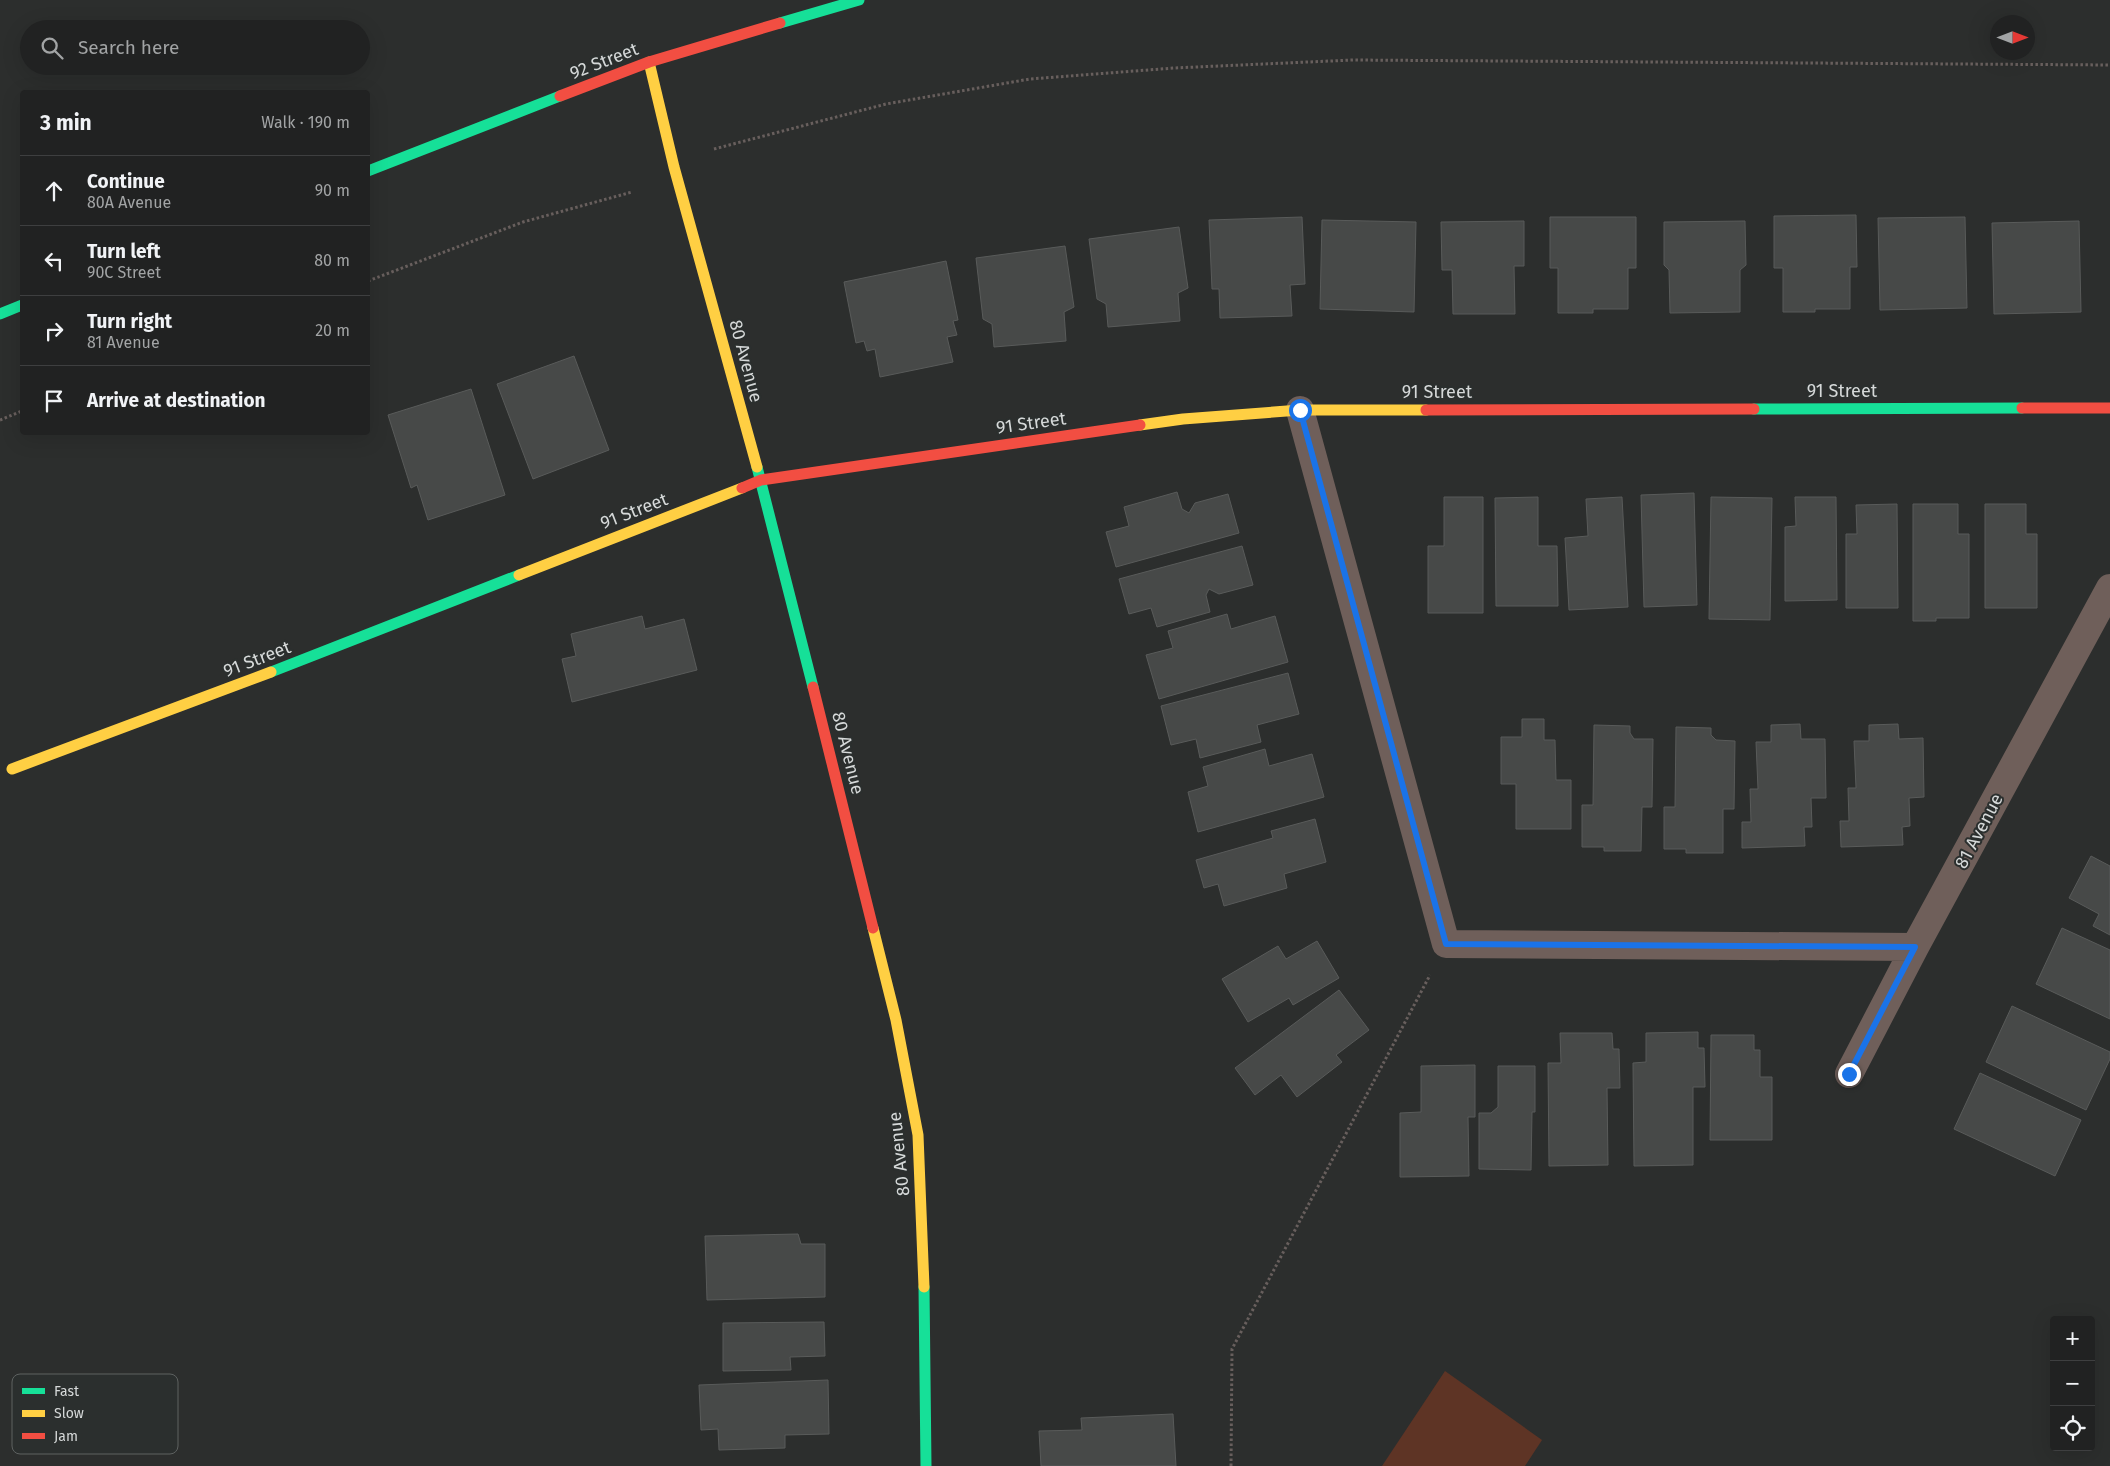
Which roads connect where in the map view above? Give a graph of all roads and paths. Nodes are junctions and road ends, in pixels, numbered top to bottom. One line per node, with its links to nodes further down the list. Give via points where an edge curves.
1 (859, 0): 2 (street, 92 Street)
2 (649, 62): 5 (street, 92 Street); 14 (street, 80 Avenue, via 674,167)
3 (2110, 65): 4 (path, via 1352,60 1174,68 1030,79 895,102)
4 (714, 149)
5 (370, 170)
6 (632, 192): 7 (path, via 524,222)
7 (370, 280)
8 (20, 306): 9 (street)
9 (0, 314)
10 (2110, 408): 11 (street, 91 Street)
11 (1300, 410): 14 (street, 91 Street, via 1183,418); 17 (street)
12 (20, 412): 13 (path)
13 (0, 420)
14 (761, 480): 16 (street, 91 Street, via 231,688); 20 (street, 80 Avenue, via 896,1020 918,1135 924,1249)
15 (2110, 588): 18 (street, 81 Avenue)
16 (12, 769)
17 (1446, 944): 18 (street); 21 (path, via 1232,1348)
18 (1915, 947): 19 (street, 81 Avenue)
19 (1849, 1074)
20 (926, 1466)
21 (1230, 1466)

